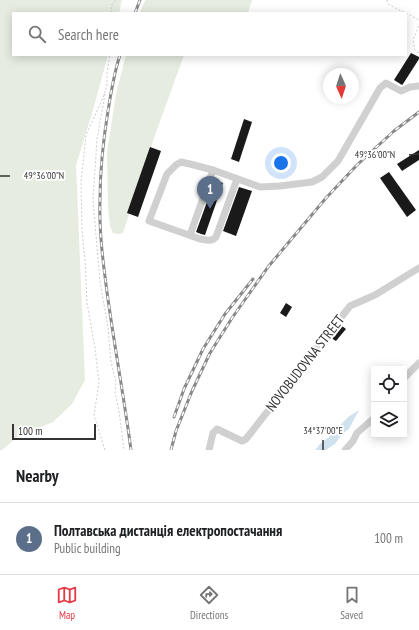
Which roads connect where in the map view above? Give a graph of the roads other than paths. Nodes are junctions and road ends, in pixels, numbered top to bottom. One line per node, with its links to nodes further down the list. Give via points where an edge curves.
1 (419, 86): 3 (street, via 401,91 386,83 380,88 338,161 322,177 312,182 260,187)
2 (213, 170): 3 (street); 4 (street); 4 (street, via 181,162 176,165 166,174 149,221)
3 (237, 179): 4 (street, via 214,240)
4 (190, 235)
5 (419, 268): 9 (street, NOVOBUDOVNA STREET, via 376,295 350,306 246,438 242,441 217,429 213,433)
6 (419, 364): 7 (street)
7 (407, 375)
8 (371, 421): 10 (street, via 357,433)
9 (210, 450)
10 (345, 450)

